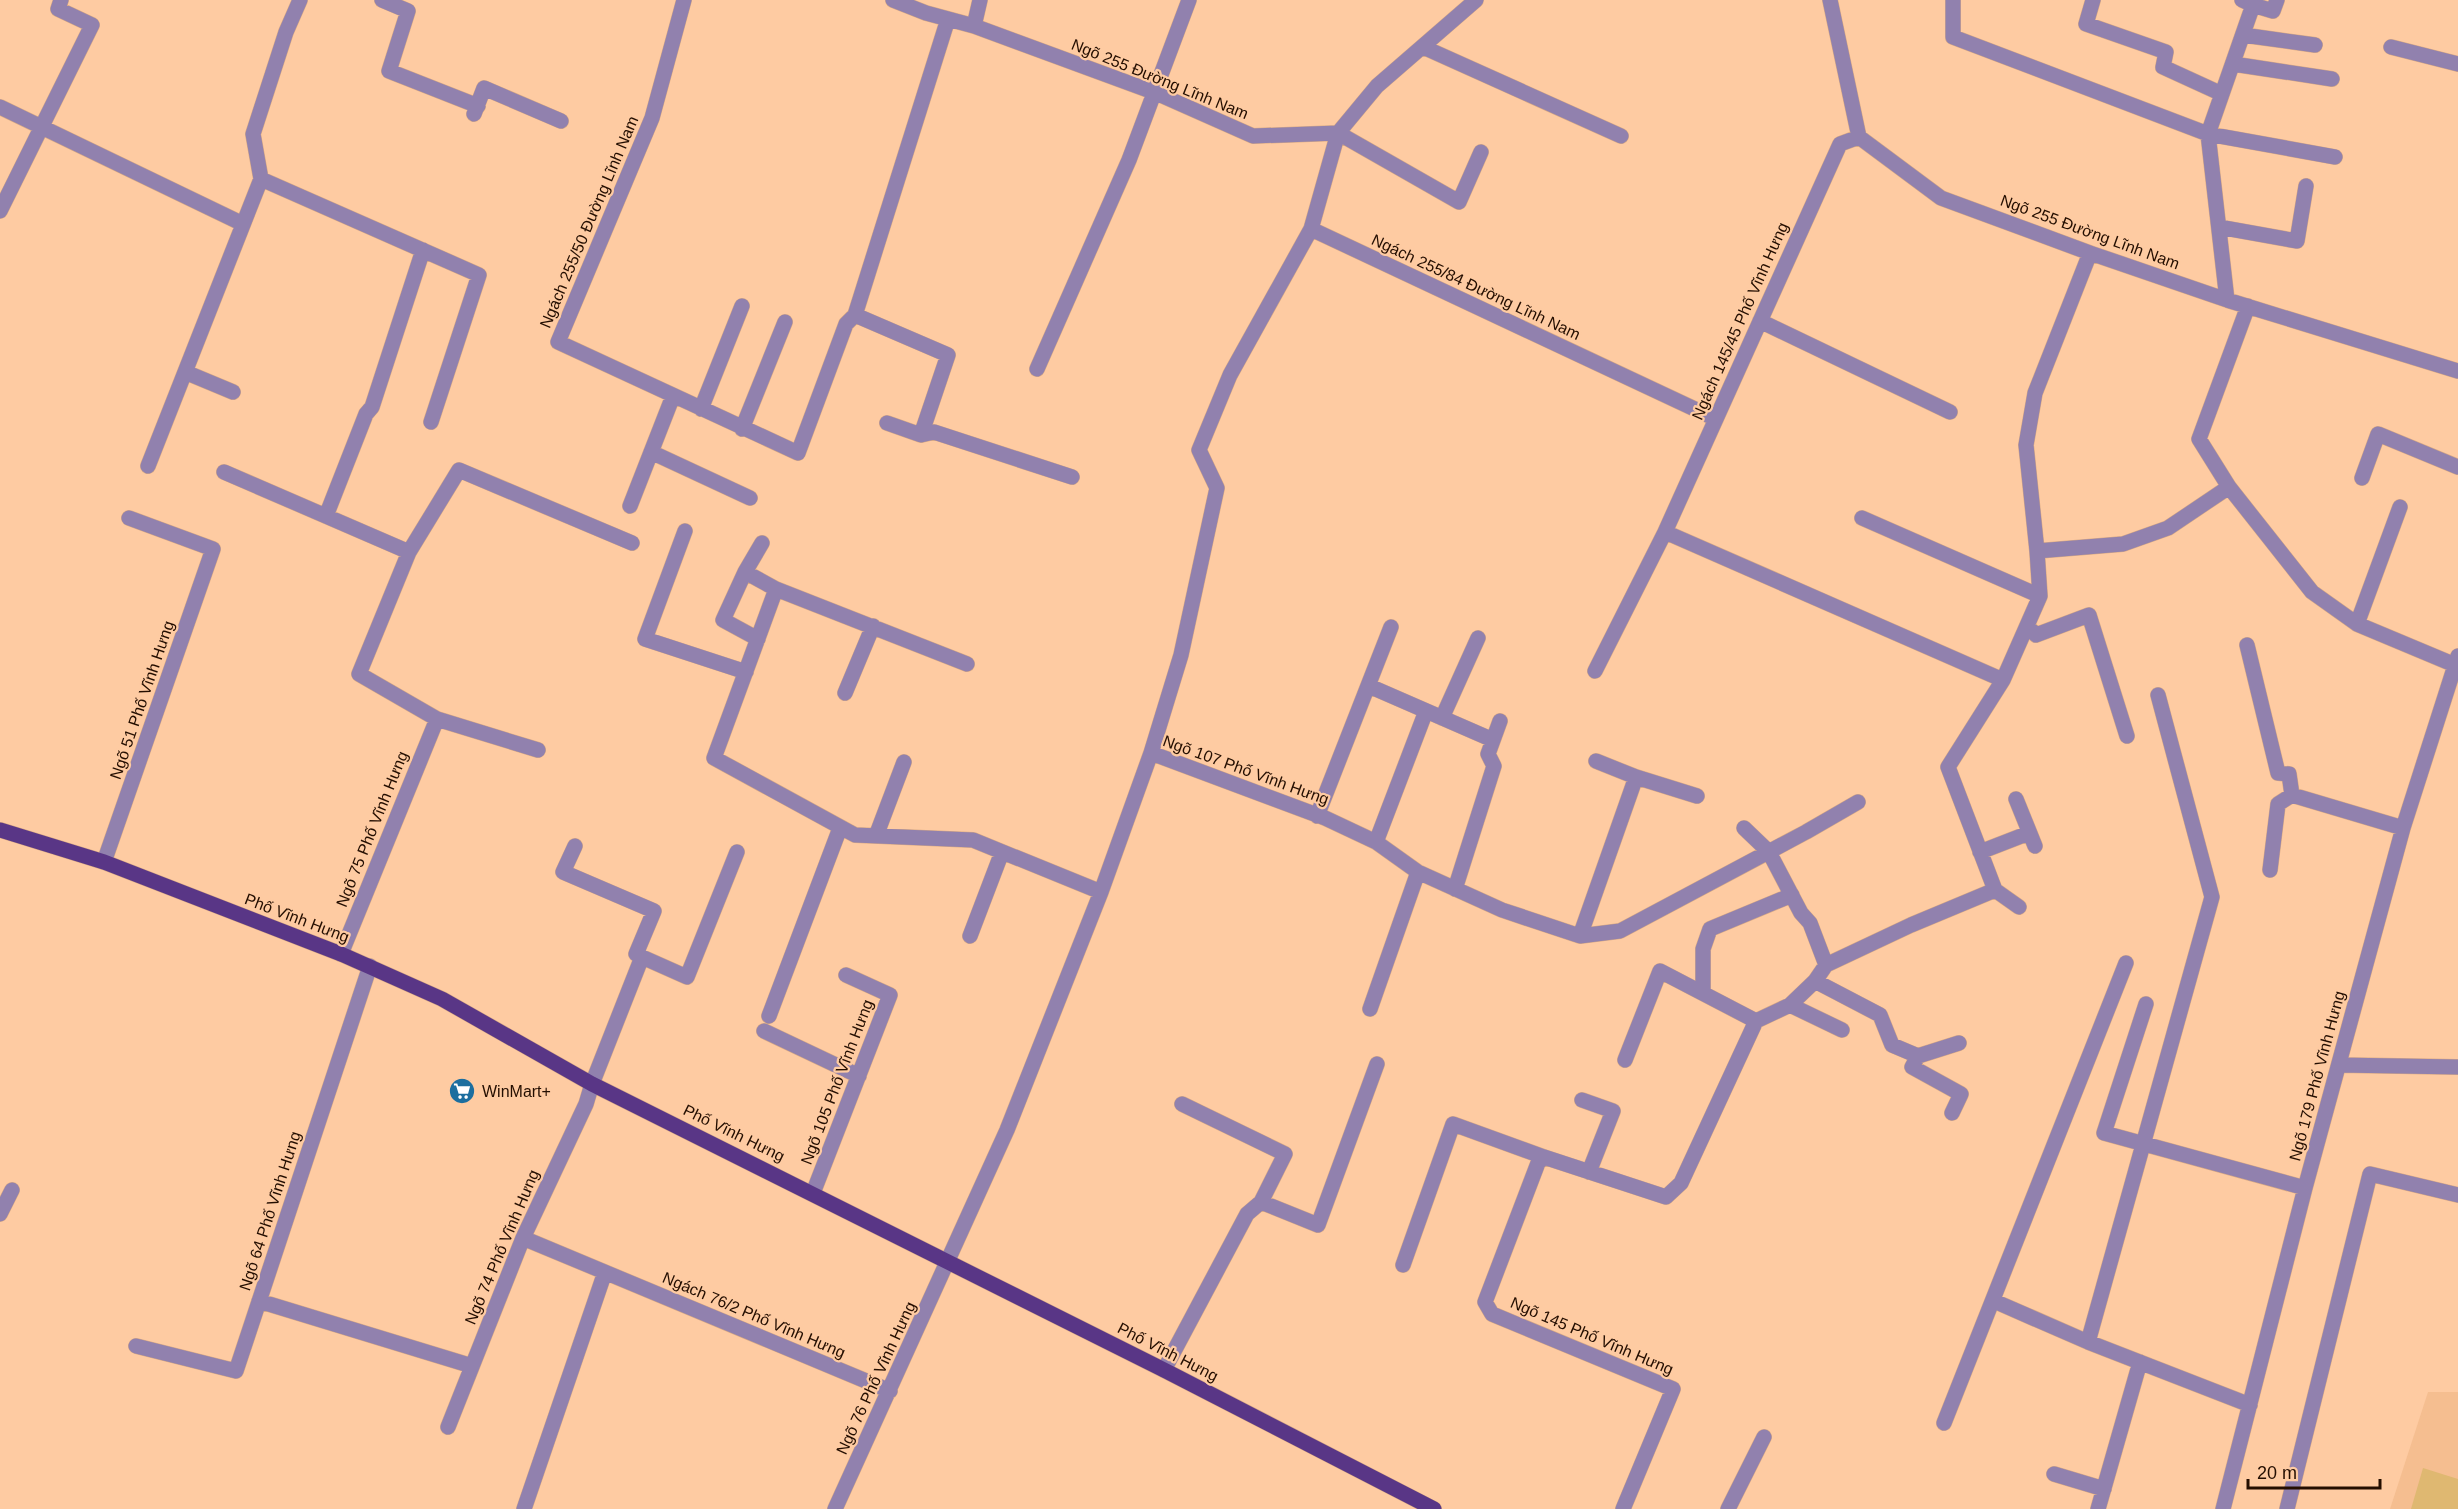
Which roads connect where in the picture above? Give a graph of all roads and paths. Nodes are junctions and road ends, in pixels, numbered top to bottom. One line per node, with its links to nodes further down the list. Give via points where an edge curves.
1 (61, 0): 27 (street, via 58,9 92,25)
2 (300, 0): 34 (street, via 253,134)
3 (382, 0): 26 (street, via 408,11 389,72 476,110 484,88)
4 (684, 0): 52 (street, Ngách 255/50 Đường Lĩnh Nam, via 652,118 558,342)
5 (893, 0): 14 (street, Ngõ 255 Đường Lĩnh Nam)
6 (980, 0): 15 (street)
7 (1189, 0): 23 (street)
8 (1476, 0): 18 (street)
9 (1830, 0): 31 (street)
10 (1953, 0): 29 (street, via 1953,37)
11 (2093, 0): 24 (street, via 2086,24 2166,52 2163,67)
12 (2277, 0): 13 (street, via 2273,11)
13 (2248, 3): 16 (street)
14 (948, 19): 15 (street, Ngõ 255 Đường Lĩnh Nam); 45 (street)
15 (974, 27): 23 (street, Ngõ 255 Đường Lĩnh Nam)
16 (2243, 35): 17 (street); 20 (street)
17 (2315, 45)
18 (1424, 47): 28 (street, via 1377,86); 30 (street)
19 (2391, 47): 21 (street)
20 (2233, 64): 22 (street); 24 (street)
21 (2458, 64)
22 (2332, 79)
23 (1156, 93): 28 (street, Ngõ 255 Đường Lĩnh Nam, via 1253,136); 48 (street)
24 (2222, 94): 29 (street)
25 (0, 107): 27 (street)
26 (561, 121)
27 (41, 127): 36 (street); 37 (street)
28 (1338, 133): 32 (street, via 1459,202); 39 (street)
29 (2208, 134): 33 (street); 38 (street)
30 (1622, 136)
31 (1859, 137): 41 (street, Ngõ 255 Đường Lĩnh Nam, via 1941,198); 46 (street, Ngách 145/45 Phố Vĩnh Hưng, via 1840,144)
32 (1481, 152)
33 (2335, 157)
34 (261, 179): 37 (street); 40 (street)
35 (2306, 186): 38 (street, via 2297,240)
36 (2, 203)
37 (243, 224): 50 (street)
38 (2219, 227): 42 (street)
39 (1311, 229): 55 (street, Ngách 255/84 Đường Lĩnh Nam); 104 (street, via 1230,375 1199,450 1217,488 1181,655)
40 (423, 250): 56 (street, via 479,275); 70 (street, via 372,408 366,414)
41 (2090, 253): 42 (street, Ngõ 255 Đường Lĩnh Nam); 78 (street, via 2035,393 2030,417 2026,445)
42 (2227, 300): 44 (street, Ngõ 255 Đường Lĩnh Nam)
43 (742, 306): 53 (street)
44 (2248, 306): 49 (street, Ngõ 255 Đường Lĩnh Nam); 66 (street, via 2199,439)
45 (855, 315): 58 (street, Ngách 255/50 Đường Lĩnh Nam, via 846,324 798,453); 59 (street, via 948,355)
46 (1760, 321): 54 (street); 55 (street, Ngách 145/45 Phố Vĩnh Hưng)
47 (785, 322): 58 (street)
48 (1037, 369)
49 (2458, 371)
50 (185, 372): 51 (street); 61 (street)
51 (232, 392)
52 (673, 396): 53 (street, Ngách 255/50 Đường Lĩnh Nam); 60 (street)
53 (702, 409): 58 (street, Ngách 255/50 Đường Lĩnh Nam)
54 (1950, 412)
55 (1716, 419): 74 (street, Ngách 145/45 Phố Vĩnh Hưng)
56 (431, 422)
57 (887, 423): 59 (street)
58 (742, 429)
59 (921, 435): 64 (street, via 934,432)
60 (651, 452): 67 (street); 68 (street)
61 (148, 466)
62 (2458, 467): 65 (street, via 2378,434)
63 (224, 472): 70 (street)
64 (1072, 477)
65 (2362, 478)
66 (2229, 487): 78 (street, via 2168,528 2123,544); 82 (street, via 2312,592)
67 (750, 498)
68 (630, 506)
69 (2400, 507): 82 (street)
70 (326, 516): 77 (street)
71 (129, 518): 124 (street, Ngõ 51 Phố Vĩnh Hưng, via 213,549)
72 (1862, 518): 81 (street)
73 (685, 531): 92 (street, via 645,639)
74 (1665, 532): 91 (street, Ngách 145/45 Phố Vĩnh Hưng); 93 (street)
75 (632, 543): 77 (street, via 459,470)
76 (762, 543): 79 (street)
77 (409, 552): 99 (street, via 360,674)
78 (2037, 552): 81 (street)
79 (745, 572): 80 (street); 87 (street, via 723,620)
80 (776, 589): 83 (street); 87 (street)
81 (2040, 596): 84 (street)
82 (2357, 624): 90 (street)
83 (873, 626): 89 (street); 95 (street)
84 (2027, 626): 93 (street); 101 (street, via 2036,635 2089,615)
85 (1391, 627): 94 (street)
86 (1478, 638): 98 (street)
87 (758, 639): 92 (street)
88 (2247, 645): 108 (street, via 2278,773 2289,774)
89 (967, 664)
90 (2455, 670): 115 (street, Ngõ 179 Phố Vĩnh Hưng)
91 (1595, 671)
92 (746, 672): 113 (street, via 714,758)
93 (2003, 680): 123 (street, via 1947,767)
94 (1369, 686): 97 (street); 112 (street)
95 (845, 693)
96 (2158, 695): 160 (street, via 2212,897)
97 (1426, 711): 98 (street); 118 (street)
98 (1442, 718): 102 (street)
99 (437, 719): 103 (street); 134 (street, Ngõ 75 Phố Vĩnh Hưng)
100 (1500, 721): 102 (street)
101 (2127, 736)
102 (1493, 740): 127 (street, via 1488,754 1494,766)
103 (538, 750)
104 (1151, 753): 112 (street, Ngõ 107 Phố Vĩnh Hưng); 129 (street, Ngõ 107 Phố Vĩnh Hưng)
105 (1596, 761): 107 (street)
106 (904, 762): 117 (street)
107 (1636, 777): 109 (street); 133 (street)
108 (2292, 795): 115 (street); 125 (street, via 2278,804)
109 (1697, 796)
110 (2016, 799): 123 (street, via 2032,840)
111 (1858, 802): 122 (street)
112 (1317, 816): 118 (street, Ngõ 107 Phố Vĩnh Hưng)
113 (840, 828): 117 (street, via 855,835); 145 (street)
114 (1744, 828): 122 (street)
115 (2403, 828): 153 (street, Ngõ 179 Phố Vĩnh Hưng)
116 (0, 830): 124 (main road, Phố Vĩnh Hưng)
117 (876, 836): 121 (street, via 973,840)
118 (1376, 842): 126 (street, Ngõ 107 Phố Vĩnh Hưng)
119 (575, 846): 135 (street, Ngõ 74 Phố Vĩnh Hưng, via 564,872 654,911 636,954)
120 (737, 852): 135 (street, via 687,977)
121 (1002, 852): 129 (street); 132 (street)
122 (1769, 852): 130 (street); 133 (street, via 1620,932)
123 (1980, 852): 128 (street)
124 (104, 862): 134 (main road, Phố Vĩnh Hưng)
125 (2270, 870)
126 (1418, 872): 127 (street, Ngõ 107 Phố Vĩnh Hưng); 144 (street)
127 (1455, 889): 133 (street, Ngõ 107 Phố Vĩnh Hưng, via 1502,910)
128 (1995, 890): 131 (street); 137 (street)
129 (1101, 892): 170 (street, Ngõ 107 Phố Vĩnh Hưng, via 1007,1130)
130 (1792, 896): 137 (street, via 1810,924); 141 (street, via 1710,929 1703,949)
131 (2019, 907)
132 (970, 936)
133 (1580, 936)
134 (341, 954): 138 (main road, Phố Vĩnh Hưng)
135 (642, 957): 156 (street, Ngõ 74 Phố Vĩnh Hưng)
136 (2126, 963): 174 (street)
137 (1826, 965): 140 (street)
138 (370, 966): 156 (main road, Phố Vĩnh Hưng, via 442,999); 173 (street, Ngõ 64 Phố Vĩnh Hưng)
139 (846, 975): 155 (street, Ngõ 105 Phố Vĩnh Hưng, via 890,995)
140 (1815, 981): 143 (street); 150 (street, via 1880,1015 1892,1045)
141 (1703, 993): 146 (street); 151 (street, via 1660,971)
142 (2146, 1004): 160 (street, via 2104,1133)
143 (1790, 1005): 146 (street); 147 (street)
144 (1370, 1009)
145 (768, 1016)
146 (1756, 1021): 162 (street, via 1681,1183 1666,1197)
147 (1842, 1030)
148 (764, 1031): 155 (street)
149 (1959, 1043): 150 (street)
150 (1918, 1056): 159 (street, via 1912,1067 1961,1094)
151 (1625, 1060)
152 (1377, 1064): 167 (street, via 1318,1226)
153 (2339, 1065): 154 (street); 163 (street, Ngõ 179 Phố Vĩnh Hưng)
154 (2458, 1066)
155 (859, 1076): 165 (street, Ngõ 105 Phố Vĩnh Hưng)
156 (592, 1083): 165 (main road, Phố Vĩnh Hưng); 169 (street, Ngõ 74 Phố Vĩnh Hưng, via 586,1104)
157 (1582, 1100): 162 (street, via 1613,1111)
158 (1182, 1104): 167 (street, via 1285,1154)
159 (1952, 1113)
160 (2142, 1145): 163 (street); 175 (street)
161 (1544, 1157): 162 (street); 171 (street, via 1453,1124); 190 (street, Ngõ 145 Phố Vĩnh Hưng, via 1538,1163 1485,1302 1492,1314 1673,1389)
162 (1588, 1172)
163 (2306, 1188): 181 (street, Ngõ 179 Phố Vĩnh Hưng)
164 (12, 1190): 168 (street)
165 (813, 1193): 170 (main road, Phố Vĩnh Hưng)
166 (2458, 1195): 194 (street, via 2370,1174)
167 (1261, 1202): 179 (street, via 1247,1214)
168 (0, 1214)
169 (523, 1238): 172 (street, Ngách 76/2 Phố Vĩnh Hưng); 178 (street, Ngõ 74 Phố Vĩnh Hưng)
170 (949, 1262): 179 (main road, Phố Vĩnh Hưng); 180 (street, Ngõ 76 Phố Vĩnh Hưng)
171 (1403, 1265)
172 (605, 1272): 180 (street, Ngách 76/2 Phố Vĩnh Hưng); 187 (street)
173 (259, 1301): 176 (street, Ngõ 64 Phố Vĩnh Hưng, via 236,1371); 178 (street)
174 (1994, 1301): 175 (street); 182 (street)
175 (2088, 1342): 177 (street)
176 (136, 1346)
177 (2140, 1362): 181 (street); 186 (street)
178 (472, 1366): 183 (street, Ngõ 74 Phố Vĩnh Hưng)
179 (1164, 1370): 189 (main road, Phố Vĩnh Hưng)
180 (890, 1391): 188 (street, Ngõ 76 Phố Vĩnh Hưng)
181 (2250, 1405): 193 (street, Ngõ 179 Phố Vĩnh Hưng)
182 (1944, 1423)
183 (448, 1427)
184 (1764, 1437): 191 (street)
185 (2054, 1474): 186 (street)
186 (2104, 1489): 192 (street)
187 (524, 1509)
188 (835, 1509)
189 (1434, 1509)
190 (1623, 1509)
191 (1728, 1509)
192 (2098, 1509)
193 (2223, 1509)
194 (2287, 1509)

